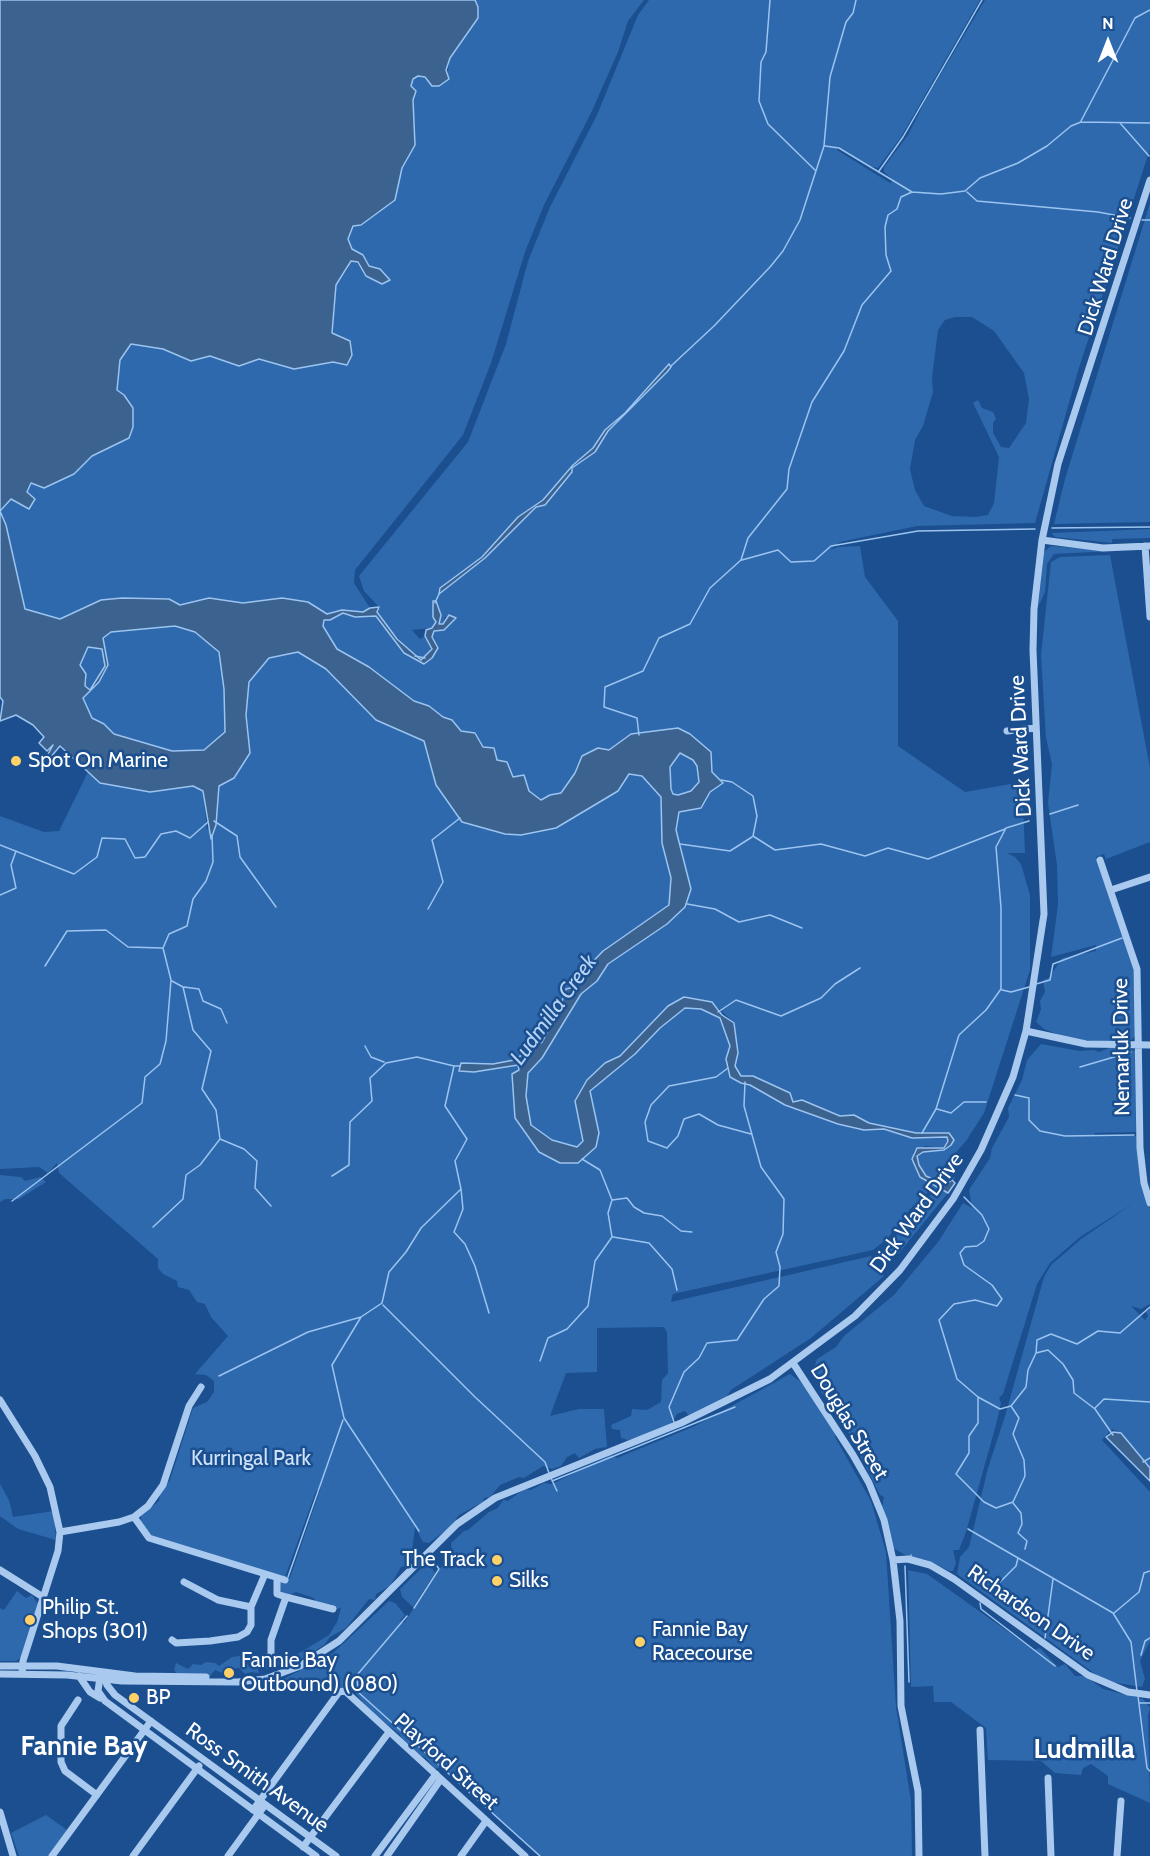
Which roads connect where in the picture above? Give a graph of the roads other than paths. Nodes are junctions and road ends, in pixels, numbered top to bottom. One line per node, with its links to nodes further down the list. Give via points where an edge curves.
1 (1150, 180): 2 (street, Dick Ward Drive, via 1058,464)
2 (1042, 540): 3 (street, via 1103,548); 6 (street, Dick Ward Drive, via 1034,609)
3 (1147, 546): 4 (street)
4 (1149, 606): 5 (street)
5 (1150, 617)
6 (1036, 729): 7 (street); 11 (street, Dick Ward Drive, via 1044,914)
7 (1007, 731)
8 (1100, 860): 10 (street, Nemarluk Drive)
9 (1150, 877): 10 (street)
10 (1111, 891): 12 (street, Nemarluk Drive, via 1137,969)
11 (1026, 1031): 12 (street, via 1086,1044); 15 (street, Dick Ward Drive, via 996,1121 953,1198 893,1278 855,1316)
12 (1139, 1045): 13 (street); 14 (street, Nemarluk Drive, via 1140,1148)
13 (1150, 1045)
14 (1150, 1203)
15 (793, 1362): 20 (street, Douglas Street, via 869,1483 884,1520); 38 (street, Dick Ward Drive, via 770,1379 681,1423 495,1498 457,1524 334,1645 289,1670 246,1682)
16 (201, 1388): 18 (street, via 189,1406 163,1485 148,1506)
17 (0, 1400): 19 (street, via 50,1487)
18 (134, 1516): 19 (street); 22 (street, via 149,1538)
19 (60, 1532): 24 (street)
20 (893, 1560): 41 (street, Richardson Drive, via 930,1565 1088,1675 1105,1684); 72 (street, Douglas Street, via 904,1731 918,1791)
21 (0, 1569): 24 (street)
22 (265, 1574): 25 (street, via 281,1579 277,1594); 26 (street)
23 (184, 1582): 26 (street, via 218,1600)
24 (43, 1597): 29 (street)
25 (286, 1597): 27 (street); 30 (street, via 272,1640)
26 (251, 1606): 28 (street, via 251,1625 238,1637 176,1643)
27 (333, 1609)
28 (172, 1640)
29 (28, 1649): 32 (street); 33 (street)
30 (271, 1657)
31 (0, 1666): 32 (street)
32 (24, 1666): 33 (street); 36 (street)
33 (36, 1666): 34 (street)
34 (102, 1672): 38 (street); 39 (street)
35 (0, 1674): 36 (street)
36 (22, 1674): 37 (street)
37 (79, 1676): 39 (street); 44 (street, Ross Smith Avenue, via 90,1692)
38 (174, 1679): 40 (street)
39 (102, 1680): 40 (street); 42 (street, Ross Smith Avenue); 44 (street, via 98,1691)
40 (122, 1681): 42 (street, via 117,1692)
41 (1150, 1695)
42 (121, 1699): 45 (street, Ross Smith Avenue)
43 (78, 1700): 53 (street, via 61,1726 61,1762 65,1771)
44 (105, 1701): 47 (street, Ross Smith Avenue)
45 (151, 1721): 47 (street); 49 (street, Ross Smith Avenue)
46 (980, 1730): 73 (street)
47 (144, 1731): 50 (street, Ross Smith Avenue); 53 (street)
48 (389, 1732): 51 (street, Playford Street); 55 (street, Playford Street, via 345,1692 339,1692); 59 (street)
49 (203, 1760): 50 (street); 55 (street, Ross Smith Avenue)
50 (197, 1769): 57 (street, Ross Smith Avenue); 65 (street)
51 (438, 1777): 58 (street, Playford Street); 68 (street); 69 (street)
52 (1048, 1778): 74 (street)
53 (97, 1795): 64 (street)
54 (1121, 1801): 75 (street)
55 (262, 1803): 57 (street); 59 (street, Ross Smith Avenue)
56 (0, 1812): 63 (street)
57 (256, 1812): 61 (street, Ross Smith Avenue); 66 (street)
58 (486, 1821): 70 (street); 71 (street, Playford Street)
59 (310, 1838): 60 (street, Ross Smith Avenue); 61 (street)
60 (318, 1843): 62 (street); 67 (street, Ross Smith Avenue)
61 (303, 1847): 62 (street, Ross Smith Avenue)
62 (312, 1855)
63 (13, 1856)
64 (52, 1856)
65 (133, 1856)
66 (228, 1856)
67 (336, 1856)
68 (375, 1856)
69 (387, 1856)
70 (461, 1856)
71 (525, 1856)
72 (919, 1856)
73 (985, 1856)
74 (1051, 1856)
75 (1117, 1856)

